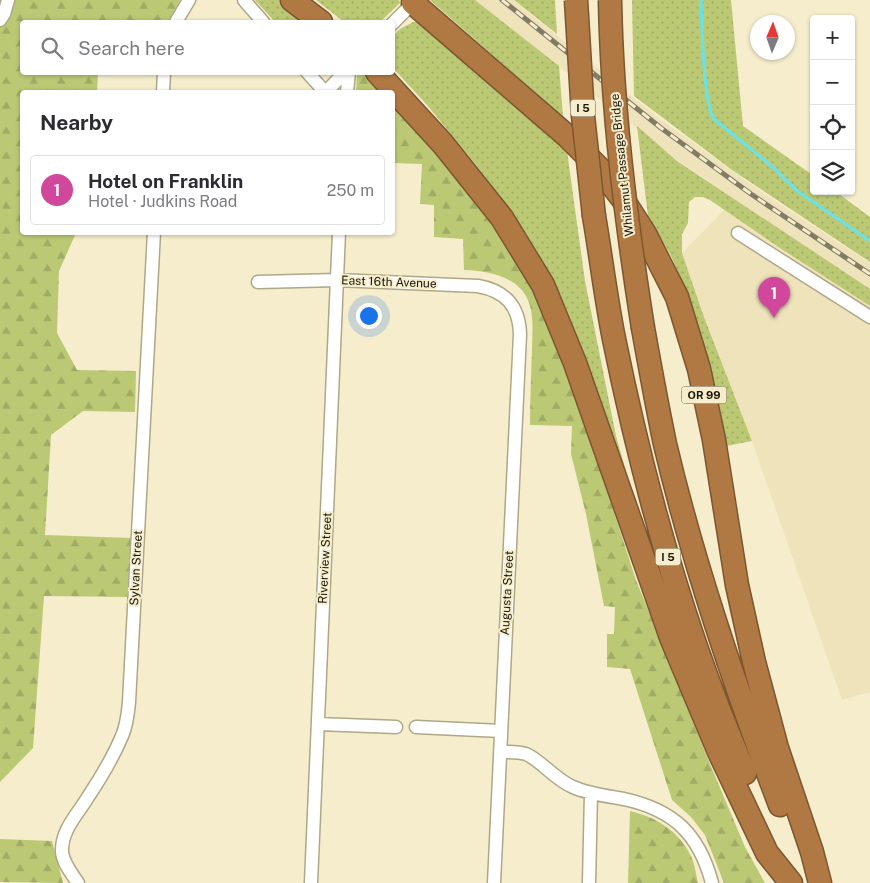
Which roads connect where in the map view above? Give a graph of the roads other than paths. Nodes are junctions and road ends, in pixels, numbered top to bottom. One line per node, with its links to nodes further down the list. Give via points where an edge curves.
1 (8, 0): 8 (street)
2 (189, 0): 9 (street)
3 (244, 0): 10 (street)
4 (292, 0): 11 (highway)
5 (576, 0): 42 (highway, I 5, bridge, via 583,116 594,216 614,338 638,448 658,527 693,636 734,747)
6 (610, 0): 43 (highway, Whilamut Passage Bridge / I 5, bridge, via 620,162 643,328 665,443 716,629 787,822)
7 (413, 3): 12 (street); 44 (highway, OR 99, via 567,136 598,167 645,234 678,297 699,369 714,440 737,585 754,662 777,748)
8 (0, 20)
9 (177, 20)
10 (262, 20)
11 (318, 20)
12 (395, 21)
13 (164, 75): 18 (street)
14 (310, 75): 19 (street)
15 (342, 75): 20 (street)
16 (349, 75): 21 (street)
17 (380, 75): 22 (highway)
18 (163, 90)
19 (324, 90)
20 (328, 90)
21 (347, 90)
22 (394, 90)
23 (395, 92): 42 (highway, via 443,144 502,218 543,285 672,640 719,752 767,853)
24 (738, 233): 30 (street)
25 (154, 235): 37 (street, Sylvan Street, via 130,702 122,736 72,821 62,845 62,855)
26 (339, 235): 27 (street, Riverview Street)
27 (337, 280): 28 (street, East 16th Avenue); 29 (street, East 16th Avenue, via 478,286 498,292); 31 (street, Riverview Street)
28 (258, 282)
29 (513, 306): 34 (street, Augusta Street, via 520,334)
30 (870, 317)
31 (318, 724): 32 (street); 38 (street, Riverview Street)
32 (396, 727)
33 (416, 727): 34 (street)
34 (500, 730): 35 (street, Augusta Street)
35 (500, 752): 36 (street, via 524,754 557,779); 39 (street, Augusta Street)
36 (591, 794): 40 (street); 41 (street, via 652,806 674,819 690,835)
37 (78, 883)
38 (311, 883)
39 (494, 883)
40 (589, 883)
41 (712, 883)
42 (792, 883)
43 (816, 883)
44 (820, 883)

